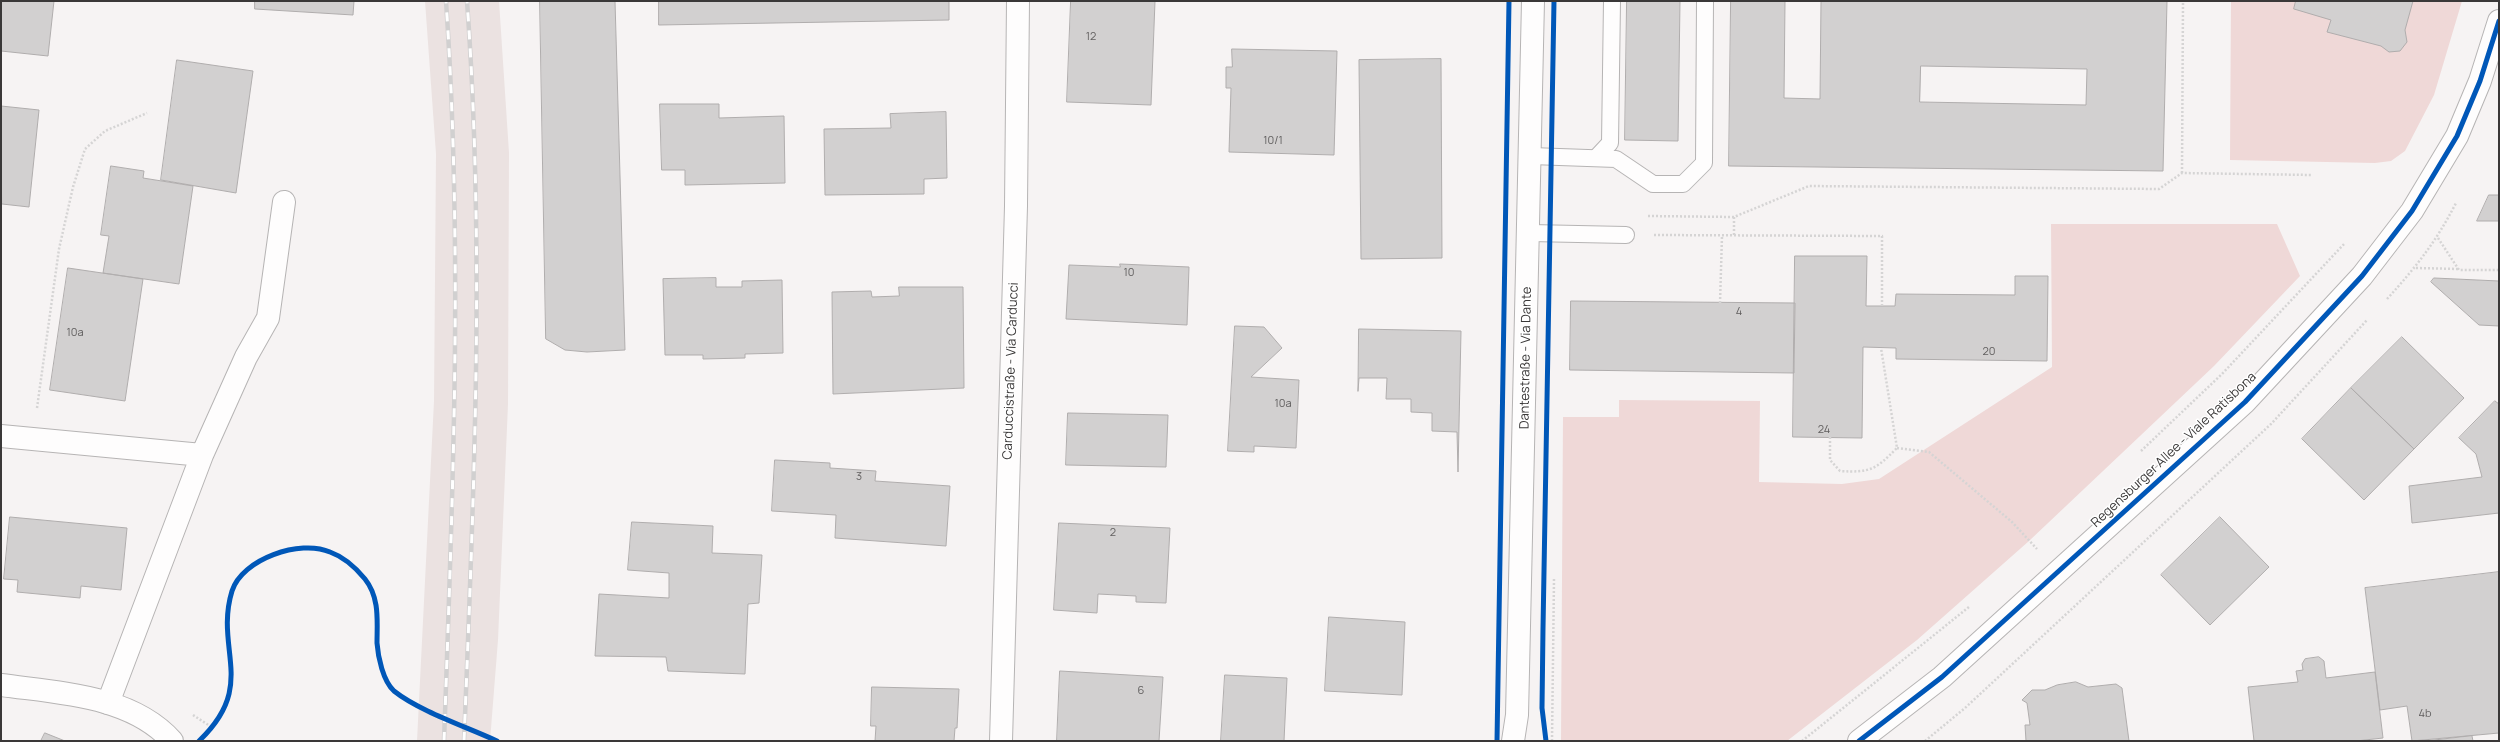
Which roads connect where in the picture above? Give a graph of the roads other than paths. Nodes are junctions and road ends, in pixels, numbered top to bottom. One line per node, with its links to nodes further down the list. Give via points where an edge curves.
1 (1018, 1): 18 (street, Carduccistraße - Via Carducci, via 1016,206)
2 (1533, 1): 6 (street, Dantestraße - Via Dante)
3 (1612, 1): 7 (lane, via 1610,143)
4 (1705, 1): 7 (lane, via 1704,163 1683,184 1653,184 1616,160)
5 (2499, 21): 20 (street, Regensburger Allee - Viale Ratisbona, via 2480,81 2457,136 2412,211 2362,276 2245,402 1942,677)
6 (1531, 156): 7 (lane); 9 (street, Dantestraße - Via Dante)
7 (1596, 158)
8 (284, 202): 12 (street, via 268,318 246,357)
9 (1530, 233): 10 (lane); 15 (street, Dantestraße - Via Dante)
10 (1626, 234)
11 (1, 436): 12 (street)
12 (202, 455): 14 (street)
13 (1, 685): 14 (street)
14 (108, 703): 17 (street, via 140,717)
15 (1517, 715): 16 (street, Dantestraße - Via Dante); 19 (street, Dantestraße - Via Dante)
16 (1535, 738)
17 (172, 741)
18 (1001, 741)
19 (1513, 741)
20 (1859, 741)

